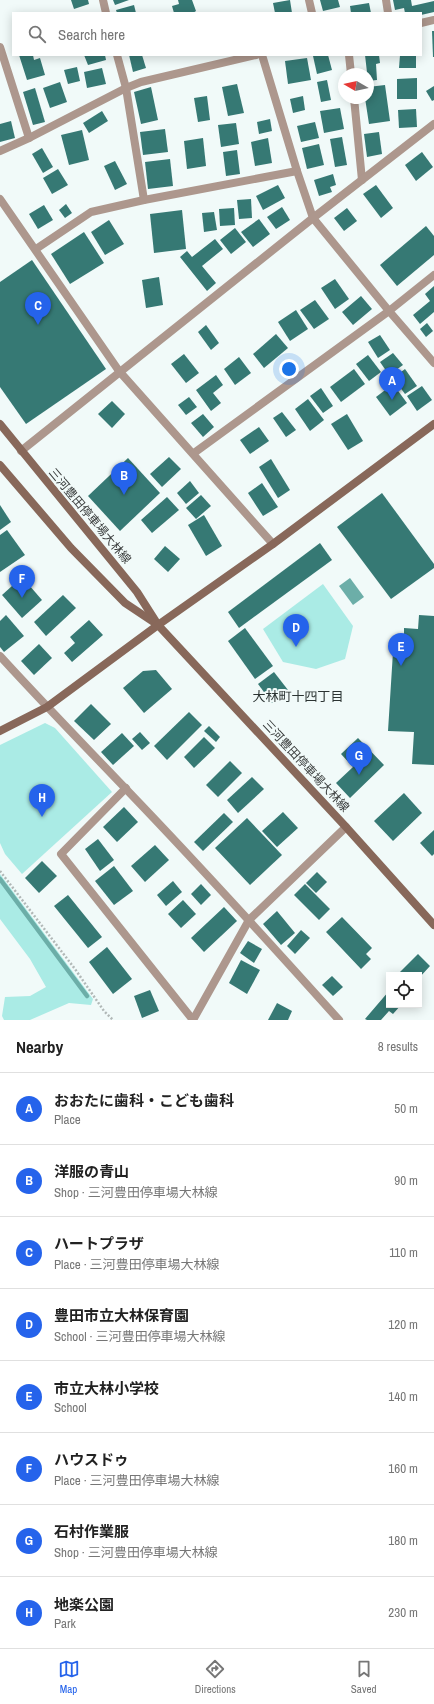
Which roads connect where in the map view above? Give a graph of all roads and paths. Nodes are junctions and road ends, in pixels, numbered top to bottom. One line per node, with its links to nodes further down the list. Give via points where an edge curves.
1 (103, 0): 4 (street)
2 (309, 0): 5 (street)
3 (386, 0): 6 (street)
4 (106, 12)
5 (312, 12)
6 (388, 12)
7 (434, 20): 8 (street)
8 (422, 23)
9 (0, 47): 18 (street)
10 (117, 56): 15 (street)
11 (252, 56): 15 (street, via 141,82)
12 (262, 56): 20 (street)
13 (349, 56): 14 (street)
14 (350, 68)
15 (126, 88): 18 (street); 23 (street)
16 (355, 104): 21 (street)
17 (434, 124): 21 (street)
18 (29, 138): 19 (street)
19 (0, 151)
20 (297, 171): 23 (street); 24 (street)
21 (362, 180): 24 (street)
22 (0, 199): 25 (street)
23 (144, 200): 25 (street, via 91,212)
24 (313, 218): 27 (street); 29 (street)
25 (36, 249): 29 (street)
26 (434, 275): 27 (street)
27 (389, 311): 28 (street); 33 (street)
28 (434, 363)
29 (119, 371): 32 (street); 33 (street)
30 (0, 424): 32 (main road, 三河豊田停車場大林線)
31 (434, 424): 35 (main road)
32 (21, 451): 36 (main road, 三河豊田停車場大林線, via 138,592)
33 (194, 454): 35 (street)
34 (0, 465): 36 (main road, 三河豊田停車場大林線, via 71,548 125,603)
35 (273, 544): 36 (main road)
36 (158, 624): 38 (main road); 41 (main road, 三河豊田停車場大林線)
37 (0, 656): 38 (street)
38 (47, 707): 39 (main road); 40 (street)
39 (0, 731)
40 (126, 788): 43 (street); 46 (street, via 61,854)
41 (346, 826): 43 (street); 44 (main road, 三河豊田停車場大林線)
42 (0, 871): 45 (path)
43 (249, 920): 46 (street); 47 (street)
44 (434, 925)
45 (113, 1020)
46 (193, 1020)
47 (339, 1020)

